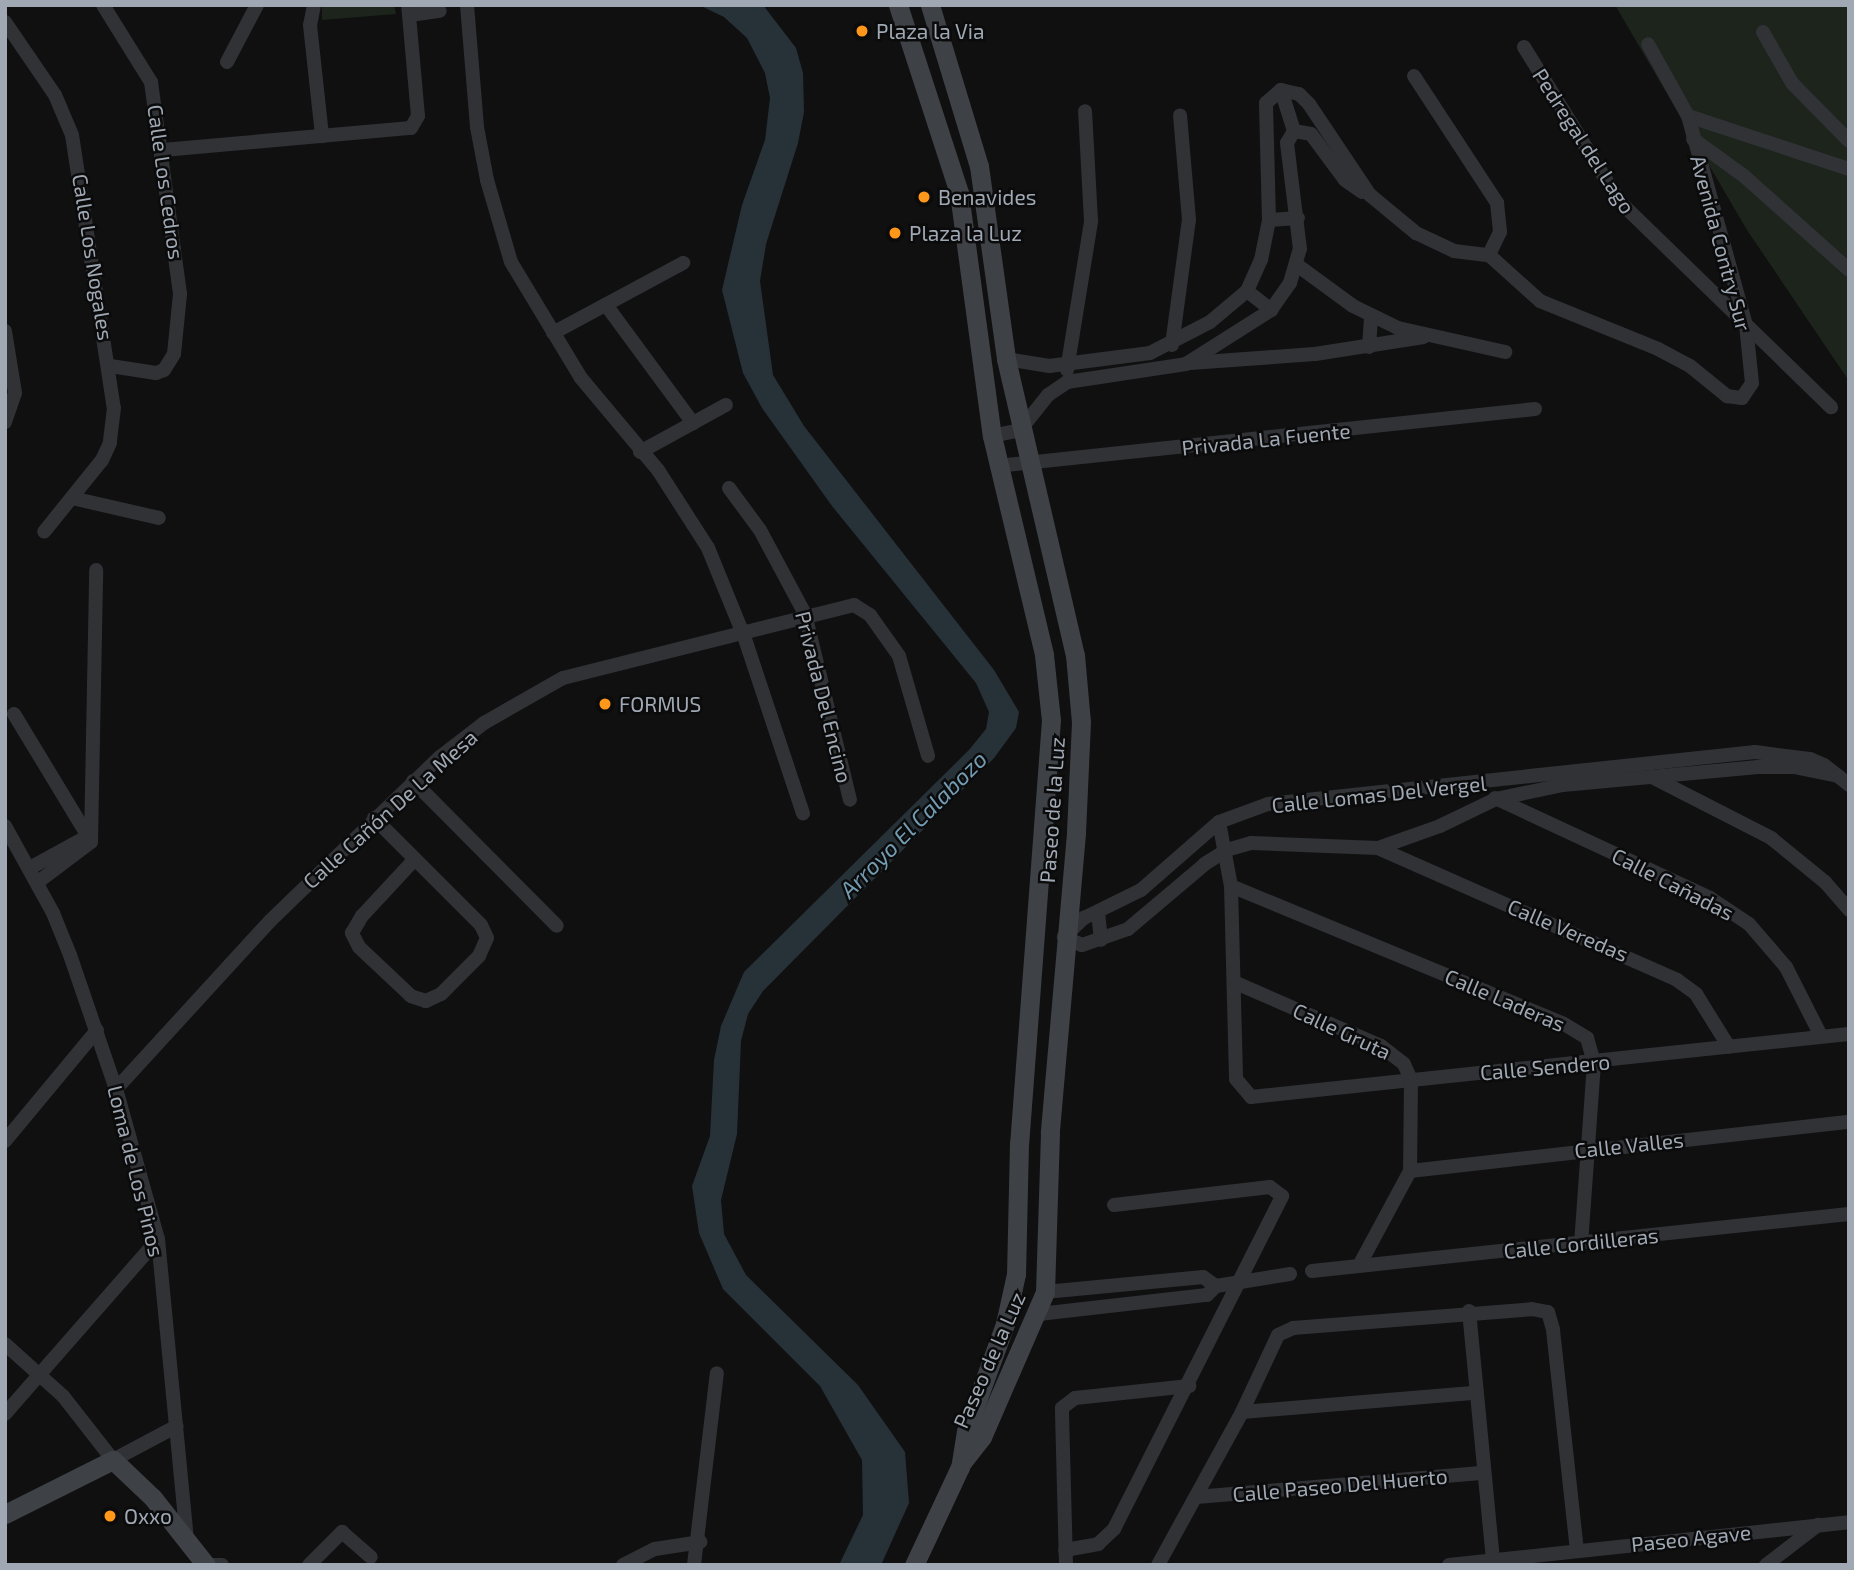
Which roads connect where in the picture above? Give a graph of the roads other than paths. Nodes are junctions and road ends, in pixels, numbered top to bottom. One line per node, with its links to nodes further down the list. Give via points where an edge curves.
1 (103, 5): 23 (street, Calle Los Cedros, via 150,82)
2 (257, 5): 13 (street)
3 (314, 5): 20 (street, via 310,25)
4 (467, 5): 40 (street, via 477,127 487,180 511,262)
5 (898, 5): 34 (street, Paseo de la Luz, via 959,193)
6 (930, 5): 33 (street, Paseo de la Luz, via 979,166)
7 (409, 10): 8 (street); 20 (street, via 418,105 415,125 404,131)
8 (440, 11)
9 (5, 22): 48 (street, Calle Los Nogales, via 55,95 72,135)
10 (1763, 32): 22 (street, via 1792,83)
11 (1648, 44): 18 (street)
12 (1524, 47): 38 (street, Pedregal del Lago, via 1619,201)
13 (227, 62)
14 (1414, 76): 28 (street, via 1497,203 1500,232)
15 (1281, 90): 19 (street, via 1291,109); 25 (street, via 1299,94 1309,104); 27 (street, via 1266,103)
16 (1085, 111): 46 (street, via 1091,221)
17 (1180, 115): 42 (street, via 1189,220)
18 (1688, 116): 21 (street, Avenida Contry Sur); 24 (street, Avenida Contry Sur)
19 (1294, 131): 25 (street, via 1311,134 1345,180); 26 (street, via 1287,143)
20 (322, 136): 23 (street)
21 (1693, 139): 31 (street, via 1744,176); 38 (street, Avenida Contry Sur)
22 (1849, 141)
23 (163, 150): 48 (street, Calle Los Cedros, via 180,293 174,354 164,370 156,373)
24 (1849, 169)
25 (1370, 195): 28 (street, via 1436,244 1473,256)
26 (1298, 218): 27 (street); 30 (street)
27 (1269, 220): 32 (street, via 1261,260)
28 (1489, 255): 38 (street, Avenida Contry Sur, via 1540,301 1674,356 1735,399 1742,398 1752,383)
29 (683, 263): 35 (street)
30 (1297, 265): 36 (street); 37 (street)
31 (1849, 270)
32 (1247, 291): 36 (street); 42 (street, via 1210,322)
33 (996, 294): 34 (street); 45 (street, Paseo de la Luz)
34 (974, 296): 56 (street, Paseo de la Luz)
35 (606, 305): 40 (street); 54 (street)
36 (1271, 310): 47 (street)
37 (1371, 316): 41 (street); 43 (street)
38 (1746, 325): 51 (street, Pedregal del Lago)
39 (5, 331): 53 (street, via 15,403)
40 (553, 332): 57 (street, via 581,378)
41 (1424, 337): 43 (street); 44 (street)
42 (1171, 345): 46 (street, via 1131,358)
43 (1369, 347): 47 (street)
44 (1505, 352)
45 (1006, 359): 46 (street, via 1035,366); 55 (street, Paseo de la Luz)
46 (1068, 363): 49 (street)
47 (1185, 363): 49 (street)
48 (110, 366): 61 (street, Calle Los Nogales, via 115,425 110,443)
49 (1067, 382): 55 (street, via 1048,395)
50 (726, 405): 54 (street)
51 (1830, 407)
52 (1535, 409): 58 (street, Privada La Fuente)
53 (5, 422)
54 (693, 423): 57 (street)
55 (1020, 430): 56 (street); 58 (street, Paseo de la Luz)
56 (992, 436): 59 (street, Paseo de la Luz)
57 (640, 452): 68 (street, via 658,470 708,548)
58 (1027, 464): 59 (street, Privada La Fuente); 66 (street, Paseo de la Luz)
59 (997, 466): 67 (street, Paseo de la Luz)
60 (729, 488): 65 (street, Privada Del Encino, via 760,530)
61 (72, 498): 62 (street); 63 (street, Calle Los Nogales)
62 (159, 518)
63 (44, 532)
64 (96, 570): 82 (street)
65 (805, 614): 68 (street, Calle Cañón De La Mesa); 70 (street, Calle Cañón De La Mesa, via 854,605 870,615 899,656); 76 (street, Privada Del Encino)
66 (1066, 616): 67 (street); 93 (street, Paseo de la Luz, via 1078,677 1082,755)
67 (1035, 622): 79 (street, Paseo de la Luz, via 1044,655 1051,720)
68 (744, 636): 73 (street, Calle Cañón De La Mesa, via 563,678 484,723); 77 (street)
69 (14, 713): 82 (street)
70 (928, 756)
71 (1652, 777): 72 (street, Calle Lomas Del Vergel, via 1778,766); 75 (street, Calle Lomas Del Vergel, via 1563,785); 89 (street, via 1771,838 1825,882)
72 (1843, 780): 74 (street, Calle Lomas Del Vergel, via 1810,759 1755,752)
73 (414, 781): 78 (street, Calle Cañón De La Mesa); 92 (street)
74 (1478, 784): 75 (street, Calle Cañadas); 80 (street, Calle Lomas Del Vergel, via 1268,804)
75 (1496, 799): 83 (street, Calle Lomas Del Vergel, via 1440,827); 98 (street, Calle Cañadas, via 1734,913 1768,943 1786,967)
76 (850, 800)
77 (803, 813)
78 (374, 818): 85 (street); 102 (street, Calle Cañón De La Mesa, via 271,920)
79 (1047, 818): 93 (street, via 1055,859 1052,927); 103 (street, Paseo de la Luz)
80 (1219, 822): 84 (street); 88 (street, Calle Lomas Del Vergel)
81 (5, 825): 86 (street, Loma de Los Pinos)
82 (88, 836): 86 (street)
83 (1378, 848): 84 (street, Calle Lomas Del Vergel, via 1266,842); 99 (street, Calle Veredas, via 1678,980 1696,994)
84 (1227, 850): 87 (street); 91 (street, Calle Lomas Del Vergel)
85 (414, 860): 85 (street, via 352,933 359,947 411,996 426,1002 441,994 479,957 487,938 481,925)
86 (34, 875): 96 (street, Loma de Los Pinos)
87 (1231, 886): 95 (street); 100 (street, Calle Laderas, via 1564,1024 1587,1038)
88 (1141, 890): 90 (street, Calle Lomas Del Vergel); 91 (street)
89 (1849, 910)
90 (1098, 912): 93 (street, Calle Lomas Del Vergel); 94 (street)
91 (1153, 912): 94 (street, Calle Lomas Del Vergel)
92 (557, 926)
93 (1064, 937): 94 (street, Calle Lomas Del Vergel, via 1082,946); 103 (street, via 1049,964 1039,1047); 118 (street, Paseo de la Luz)
94 (1101, 940)
95 (1236, 983): 101 (street, Calle Gruta, via 1392,1051); 101 (street, Calle Sendero, via 1236,1079 1243,1093 1259,1099)
96 (97, 1030): 102 (street, Loma de Los Pinos); 105 (street)
97 (1849, 1034): 98 (street, Calle Sendero)
98 (1821, 1036): 99 (street, Calle Sendero)
99 (1729, 1047): 100 (street, Calle Sendero)
100 (1594, 1063): 101 (street, Calle Sendero); 106 (street)
101 (1410, 1080): 107 (street, Calle Gruta)
102 (116, 1089): 110 (street, Loma de Los Pinos)
103 (1023, 1098): 131 (street, Paseo de la Luz, via 1016,1274 1005,1324 965,1431)
104 (1849, 1122): 106 (street, Calle Valles)
105 (5, 1142)
106 (1585, 1150): 107 (street, Calle Valles); 111 (street)
107 (1410, 1171): 112 (street, Calle Gruta)
108 (1114, 1205): 115 (street, via 1275,1188 1282,1201)
109 (1849, 1214): 111 (street, Calle Cordilleras)
110 (158, 1239): 123 (street); 129 (street, Loma de Los Pinos)
111 (1581, 1244): 112 (street, Calle Cordilleras)
112 (1360, 1264): 113 (street, Calle Cordilleras)
113 (1312, 1271)
114 (1290, 1274): 115 (street)
115 (1241, 1281): 116 (street); 125 (street)
116 (1216, 1286): 117 (street, via 1203,1277); 119 (street, via 1207,1295)
117 (1079, 1289): 118 (street); 119 (street)
118 (1045, 1292): 121 (street, Paseo de la Luz)
119 (1077, 1309): 121 (street)
120 (1469, 1311): 126 (street); 127 (street, via 1293,1328 1278,1335); 139 (street, via 1548,1312)
121 (1038, 1314): 131 (street, Paseo de la Luz, via 982,1437)
122 (5, 1344): 123 (street)
123 (38, 1371): 128 (street); 130 (street)
124 (717, 1373): 138 (street)
125 (1189, 1386): 141 (street, via 1110,1535); 141 (street, via 1075,1398 1062,1408)
126 (1475, 1393): 127 (street); 132 (street)
127 (1242, 1412): 133 (street)
128 (5, 1414)
129 (177, 1426): 130 (street); 137 (street, Loma de Los Pinos)
130 (113, 1460): 134 (street); 137 (street)
131 (960, 1467): 148 (street)
132 (1484, 1473): 133 (street, Calle Paseo Del Huerto); 142 (street)
133 (1196, 1497): 149 (street)
134 (5, 1514)
135 (1849, 1522): 136 (street, Paseo Agave)
136 (1819, 1524): 139 (street, Paseo Agave); 151 (street)
137 (187, 1538): 143 (street)
138 (700, 1542): 146 (street, via 655,1549); 147 (street)
139 (1577, 1551): 142 (street, Paseo Agave)
140 (371, 1557): 145 (street, via 342,1532)
141 (1066, 1557)
142 (1493, 1561): 150 (street, Paseo Agave)
143 (209, 1565): 144 (street)
144 (222, 1565)
145 (309, 1565)
146 (623, 1565)
147 (694, 1565)
148 (914, 1565)
149 (1158, 1565)
150 (1449, 1565)
151 (1766, 1565)

